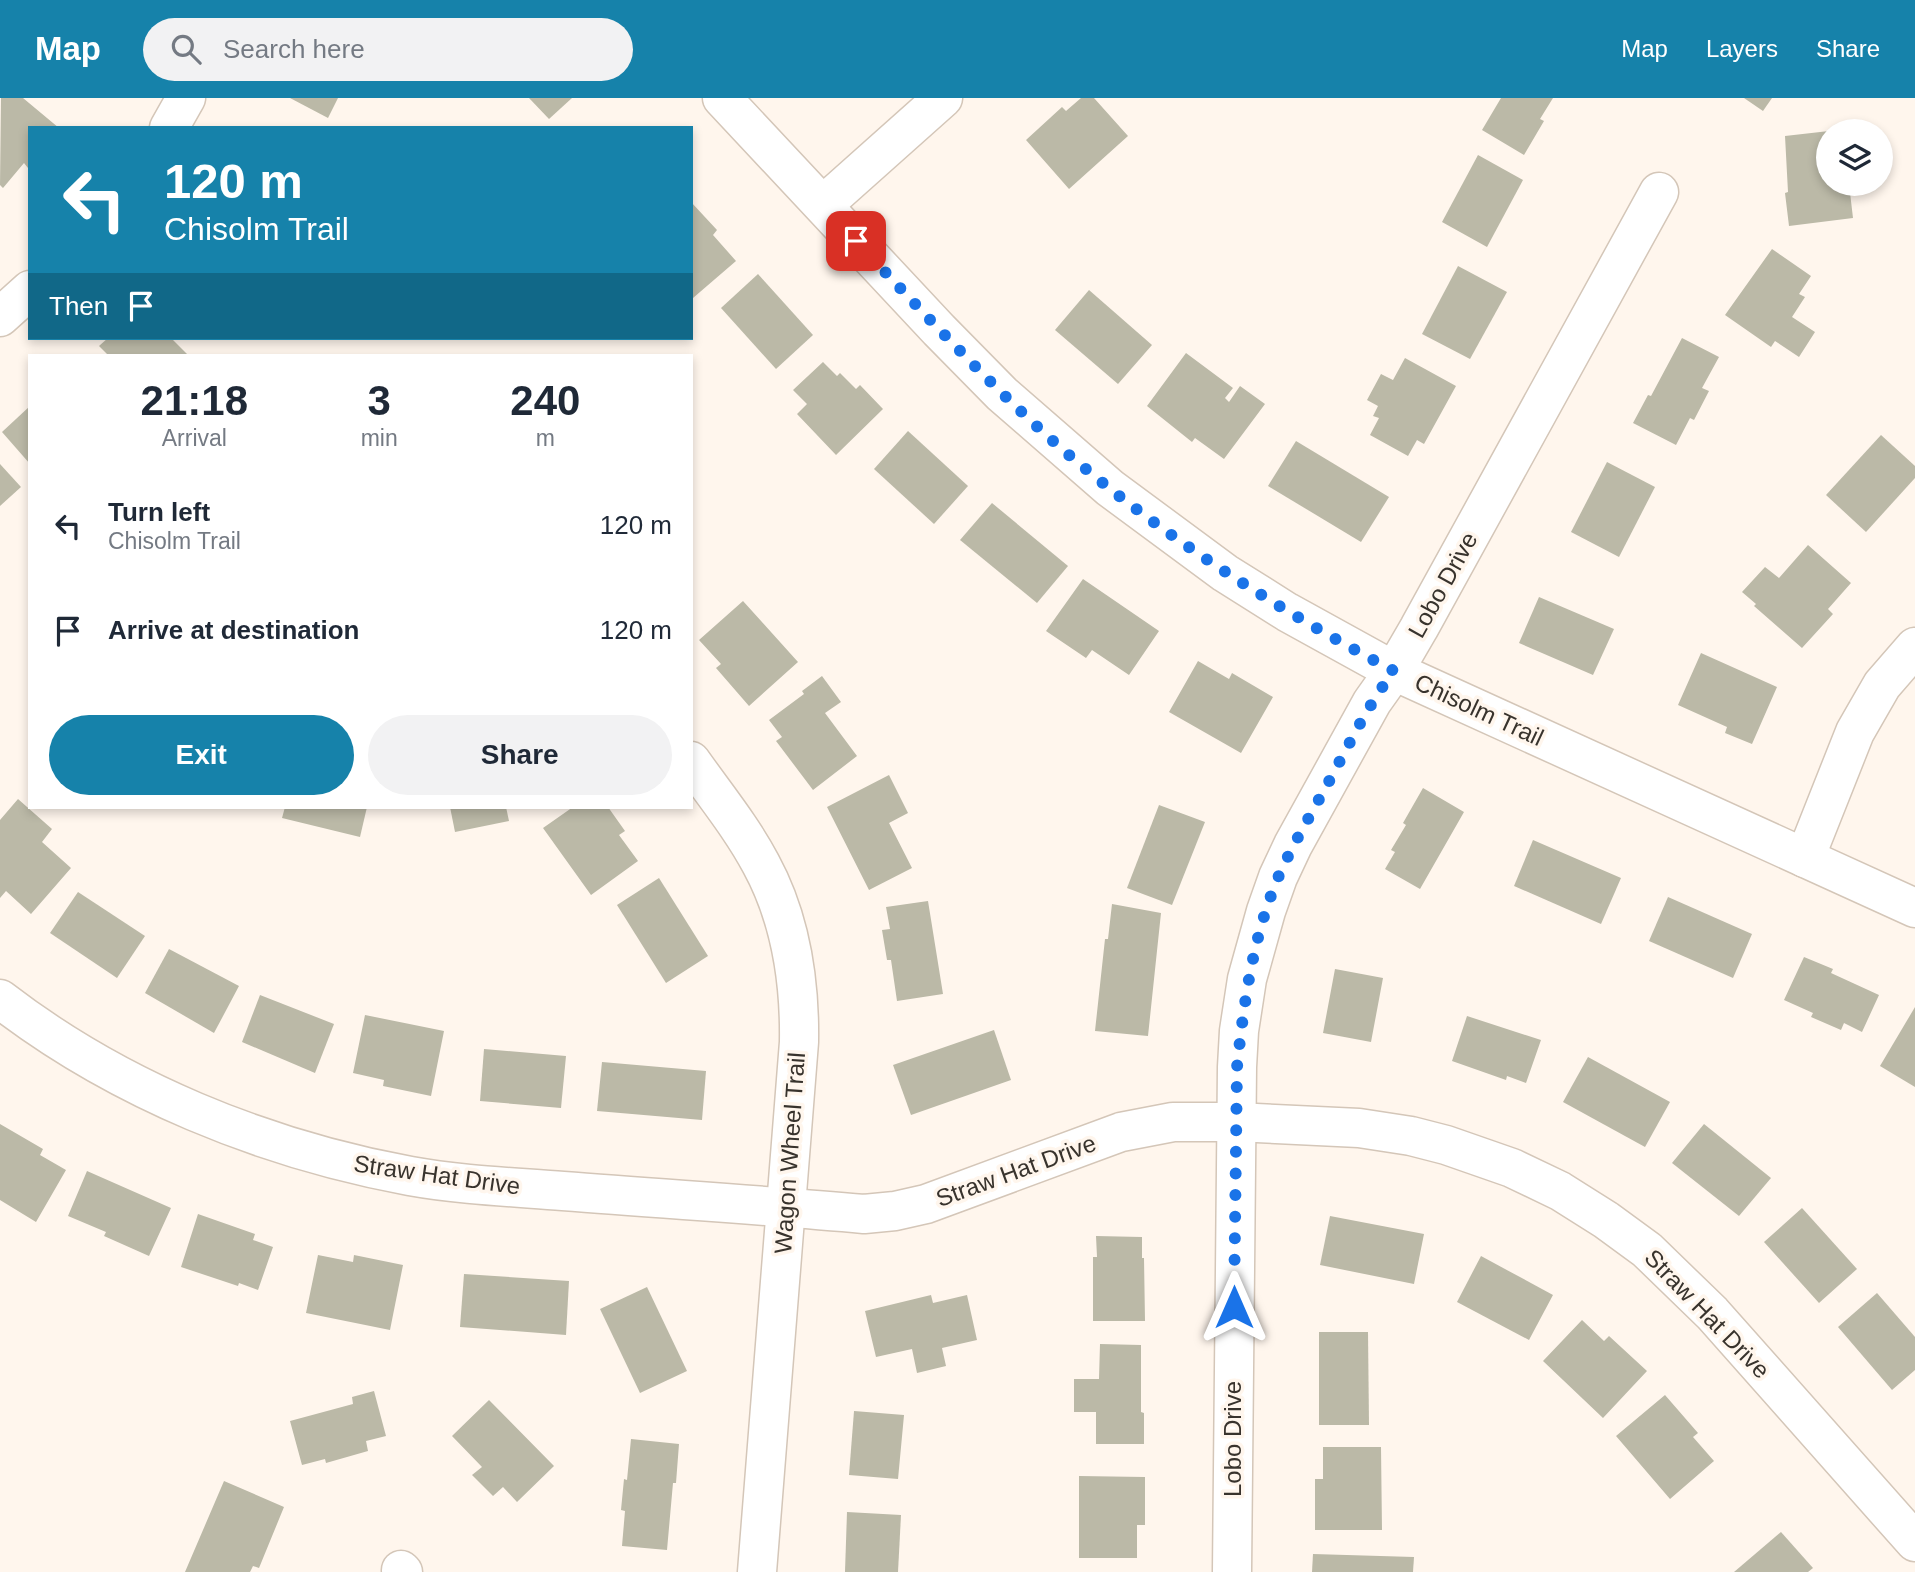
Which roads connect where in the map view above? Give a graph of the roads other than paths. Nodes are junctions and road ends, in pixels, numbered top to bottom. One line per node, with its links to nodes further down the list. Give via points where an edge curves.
1 (186, 98): 4 (street)
2 (722, 98): 6 (street, Chisolm Trail)
3 (943, 98): 6 (street)
4 (170, 126)
5 (1659, 192): 10 (street, Lobo Drive)
6 (823, 205): 10 (street, Chisolm Trail, via 1002,394 1110,488 1225,573)
7 (28, 292): 8 (street)
8 (0, 317)
9 (1915, 647): 12 (street, via 1882,685 1855,732)
10 (1394, 671): 12 (street, Chisolm Trail); 15 (street, Lobo Drive, via 1293,845 1272,894 1242,1014)
11 (693, 764): 16 (street, Wagon Wheel Trail, via 762,865 789,933 799,1023)
12 (1805, 858): 13 (street, Chisolm Trail)
13 (1915, 908)
14 (0, 999): 16 (street, Straw Hat Drive, via 92,1059 172,1101 322,1155 444,1181)
15 (1236, 1122): 16 (street, Straw Hat Drive, via 1183,1122 1122,1132 895,1211 842,1214); 17 (street, Straw Hat Drive, via 1359,1128 1411,1136 1512,1168 1576,1201 1647,1250 1688,1288); 19 (street, Lobo Drive)
16 (786, 1209): 18 (street, Wagon Wheel Trail)
17 (1915, 1542)
18 (757, 1572)
19 (1232, 1572)

